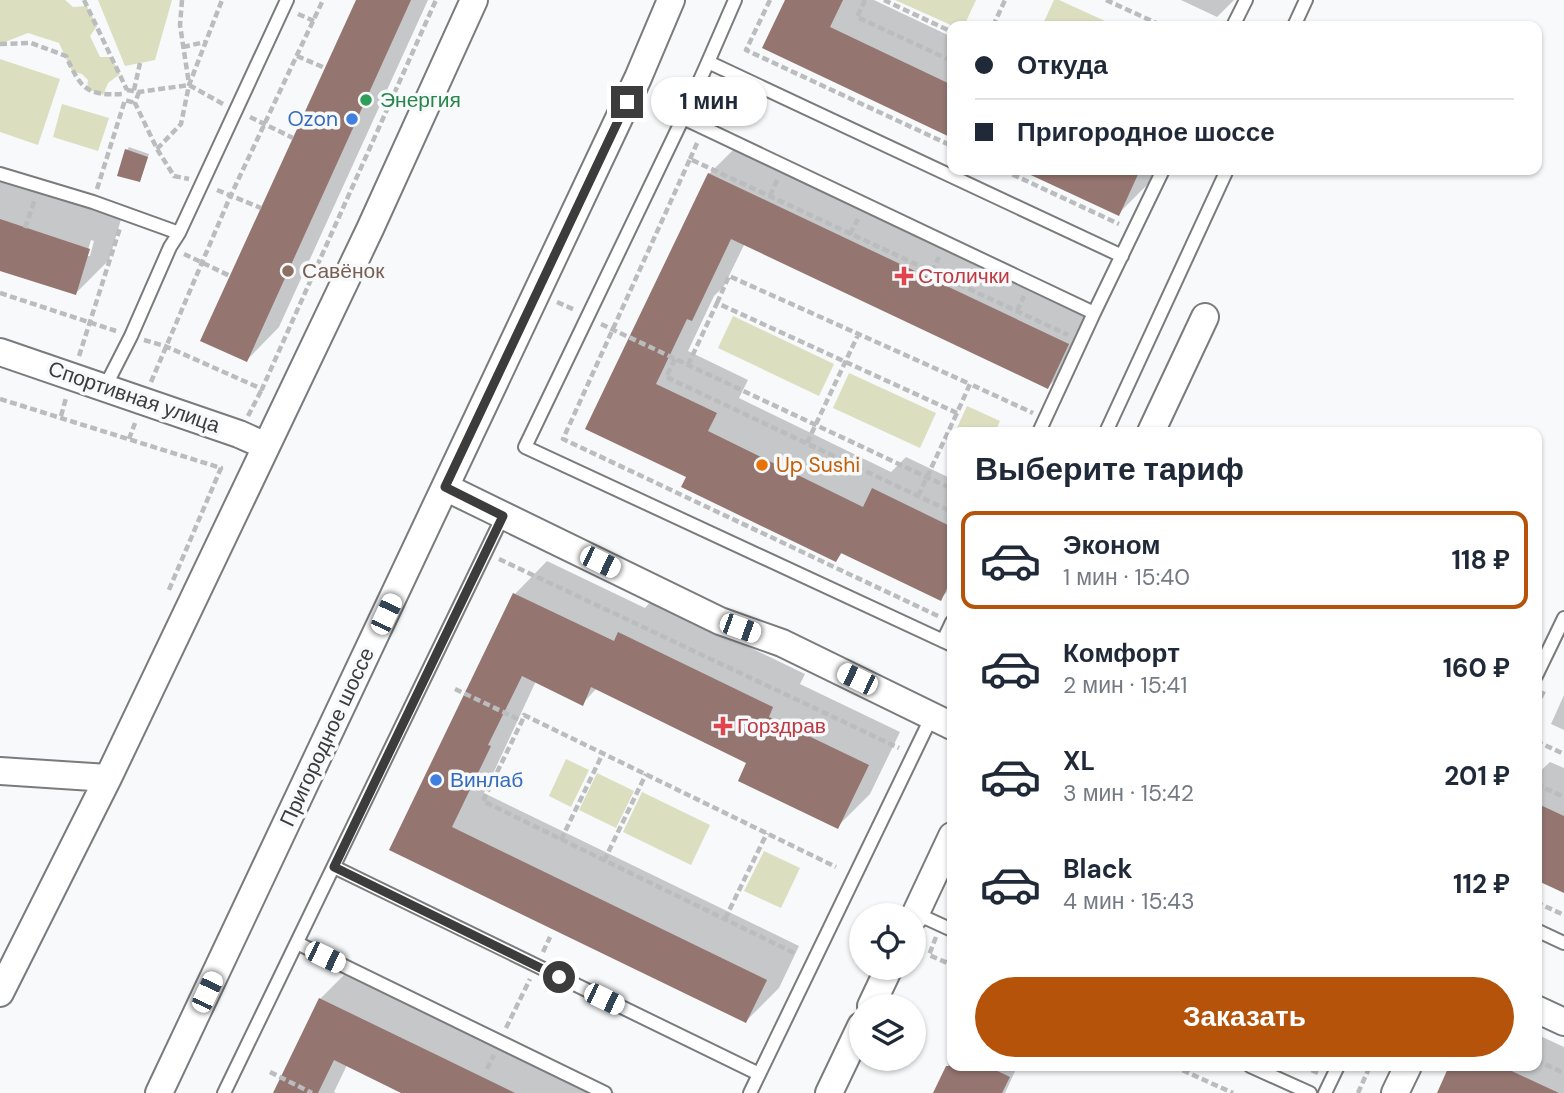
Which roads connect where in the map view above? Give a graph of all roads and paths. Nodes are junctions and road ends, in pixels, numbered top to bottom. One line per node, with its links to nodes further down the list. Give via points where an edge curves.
1 (85, 0): 36 (path)
2 (182, 0): 27 (path)
3 (215, 0): 18 (path)
4 (222, 0): 18 (path)
5 (287, 0): 38 (lane)
6 (323, 0): 28 (path)
7 (436, 0): 56 (path, via 262,388 165,346)
8 (474, 0): 93 (street)
9 (671, 0): 95 (street, Пригородное шоссе)
10 (735, 0): 30 (lane)
11 (770, 0): 45 (path, via 746,50)
12 (865, 0): 29 (path, via 857,18)
13 (884, 0): 24 (path)
14 (1005, 0): 20 (path)
15 (1106, 0): 19 (path)
16 (1246, 0): 22 (lane)
17 (1306, 0): 23 (lane)
18 (219, 6): 25 (path)
19 (1147, 19): 21 (path)
20 (995, 21)
21 (1152, 21)
22 (1236, 21)
23 (1296, 21)
24 (947, 30)
25 (205, 42): 27 (path); 34 (path)
26 (0, 44): 36 (path, via 31,43 66,56 78,82 87,89)
27 (183, 47): 34 (path)
28 (298, 56): 32 (path); 40 (path)
29 (947, 59)
30 (708, 62): 33 (lane); 39 (lane)
31 (140, 63): 35 (path)
32 (325, 68)
33 (732, 74): 42 (path); 49 (lane)
34 (189, 85): 35 (path); 38 (path); 46 (path, via 181,124)
35 (136, 91): 36 (path); 37 (path)
36 (125, 95): 37 (path); 43 (path)
37 (135, 103): 46 (path)
38 (234, 110): 40 (path); 54 (lane)
39 (683, 118): 42 (lane); 70 (lane)
40 (265, 124): 44 (path); 56 (path)
41 (105, 128): 43 (path)
42 (705, 128): 47 (path); 69 (lane)
43 (115, 130): 58 (path)
44 (293, 138)
45 (947, 144)
46 (157, 149): 54 (path, via 174,176)
47 (690, 159): 72 (path); 74 (path)
48 (0, 174): 58 (lane)
49 (947, 174)
50 (948, 175): 65 (lane)
51 (1014, 175): 63 (path)
52 (1161, 175): 65 (lane)
53 (1225, 175): 89 (lane)
54 (201, 182): 56 (path); 64 (lane)
55 (23, 195): 57 (path)
56 (230, 197): 60 (path)
57 (35, 199): 59 (path); 62 (path)
58 (93, 202): 64 (lane)
59 (47, 203)
60 (261, 208)
61 (108, 223): 66 (path, via 120,227 91,322)
62 (25, 228)
63 (1129, 228)
64 (179, 233): 80 (lane)
65 (1122, 256): 69 (lane)
66 (0, 293)
67 (555, 301): 70 (path)
68 (717, 303): 73 (path, via 729,276); 77 (path); 78 (path)
69 (1094, 313): 88 (lane)
70 (587, 317): 72 (path); 104 (lane, via 525,447)
71 (1205, 317): 90 (street)
72 (613, 329): 76 (path); 103 (path, via 563,439)
73 (858, 335): 77 (path); 79 (path)
74 (1073, 337)
75 (0, 352): 80 (street, Спортивная улица)
76 (675, 359): 78 (path); 92 (path, via 666,377)
77 (846, 362): 82 (path); 85 (path)
78 (688, 365): 85 (path)
79 (970, 384): 82 (path); 83 (path)
80 (105, 387): 93 (street, Спортивная улица)
81 (0, 399): 101 (path, via 221,468)
82 (957, 412): 86 (path)
83 (1031, 412)
84 (1037, 414): 87 (path)
85 (816, 425): 92 (path); 94 (path)
86 (950, 427)
87 (1036, 427)
88 (1037, 427)
89 (1108, 427)
90 (1153, 427)
91 (947, 434): 94 (path)
92 (807, 443): 97 (path)
93 (267, 446): 115 (street)
94 (927, 477): 96 (path); 97 (path)
95 (445, 487): 99 (street); 151 (street, Пригородное шоссе)
96 (947, 487)
97 (918, 496): 98 (path)
98 (947, 510)
99 (503, 516): 100 (lane); 108 (street)
100 (485, 553): 111 (path); 122 (lane)
101 (163, 604)
102 (1564, 618): 105 (lane)
103 (947, 620)
104 (947, 643)
105 (1542, 664)
106 (455, 689): 107 (path)
107 (522, 721): 110 (path, via 524,715); 119 (path, via 483,802)
108 (942, 721): 111 (lane)
109 (1542, 744): 112 (path)
110 (603, 753): 114 (path); 119 (path)
111 (913, 754): 150 (lane)
112 (1564, 754)
113 (0, 771): 115 (street)
114 (646, 775): 118 (path); 121 (path)
115 (108, 778): 136 (street)
116 (1542, 787): 117 (path)
117 (1564, 797)
118 (767, 833): 123 (path); 127 (path)
119 (561, 840): 121 (path)
120 (947, 846): 124 (street)
121 (604, 861): 127 (path)
122 (334, 867): 132 (lane); 135 (lane)
123 (836, 867)
124 (920, 903)
125 (1542, 905): 126 (path)
126 (1564, 915)
127 (725, 919): 134 (path)
128 (926, 920): 129 (lane)
129 (947, 928)
130 (1542, 933): 133 (lane)
131 (550, 937): 135 (path)
132 (297, 943): 139 (lane); 152 (lane)
133 (1564, 943)
134 (794, 953)
135 (536, 966): 139 (path); 150 (lane)
136 (0, 993)
137 (1542, 1012): 138 (street)
138 (1564, 1022)
139 (500, 1042): 142 (path); 154 (lane)
140 (849, 1051): 156 (street)
141 (1542, 1063): 149 (path)
142 (487, 1069)
143 (1184, 1071): 157 (path)
144 (1261, 1071): 158 (lane)
145 (1336, 1071): 159 (lane)
146 (1368, 1071): 160 (path)
147 (1406, 1071): 161 (street)
148 (270, 1072): 153 (path)
149 (1564, 1073)
150 (759, 1074): 155 (lane)
151 (159, 1093)
152 (225, 1093)
153 (313, 1093)
154 (605, 1093)
155 (750, 1093)
156 (829, 1093)
157 (1233, 1093)
158 (1310, 1093)
159 (1325, 1093)
160 (1358, 1093)
161 (1395, 1093)

